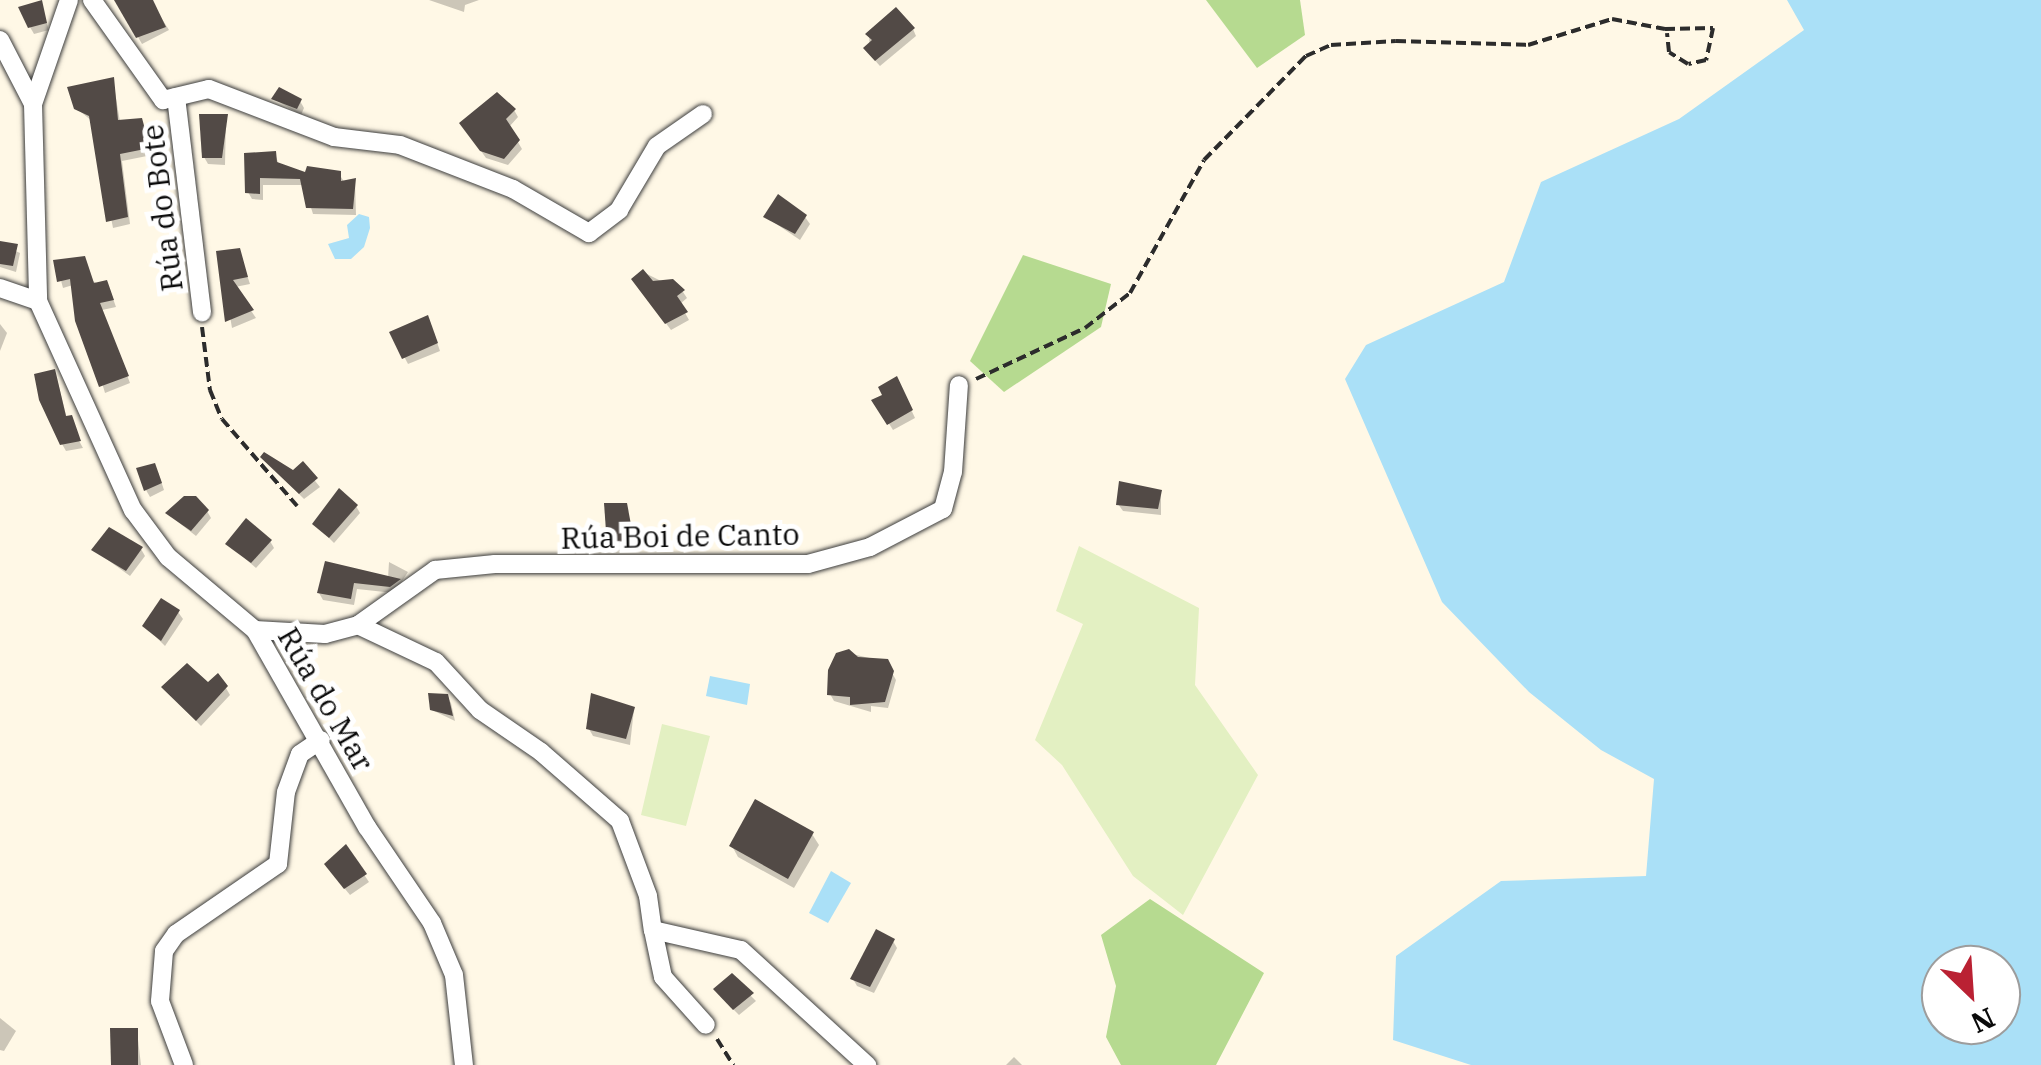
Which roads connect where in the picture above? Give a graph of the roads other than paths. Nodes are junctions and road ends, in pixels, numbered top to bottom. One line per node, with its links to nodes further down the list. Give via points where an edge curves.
1 (69, 0): 5 (street, Rúa do Mar)
2 (92, 0): 4 (street, via 151,91 163,100)
3 (0, 40): 5 (street, Rúa do Mar)
4 (176, 97): 6 (street, via 209,88 334,138 400,144 513,189 589,233 619,210 657,146); 9 (street, Rúa do Bote)
5 (34, 104): 8 (street, Rúa do Mar)
6 (703, 114)
7 (0, 288): 8 (street)
8 (38, 301): 12 (street, Rúa do Mar, via 133,510 168,557)
9 (202, 312)
10 (959, 384): 11 (street, Rúa Boi de Canto, via 953,472 943,509 870,547 808,564 494,564 435,570)
11 (358, 625): 12 (street, via 324,634); 14 (street, via 436,662 480,710 620,821 648,896)
12 (254, 630): 13 (street, Rúa do Mar)
13 (321, 740): 16 (street, via 300,754 286,792 278,864 176,934 164,951 160,1000); 17 (street, Rúa do Mar, via 432,923 454,976)
14 (653, 930): 15 (street, via 663,977); 18 (street, via 741,950)
15 (706, 1025)
16 (184, 1065)
17 (464, 1065)
18 (866, 1065)

